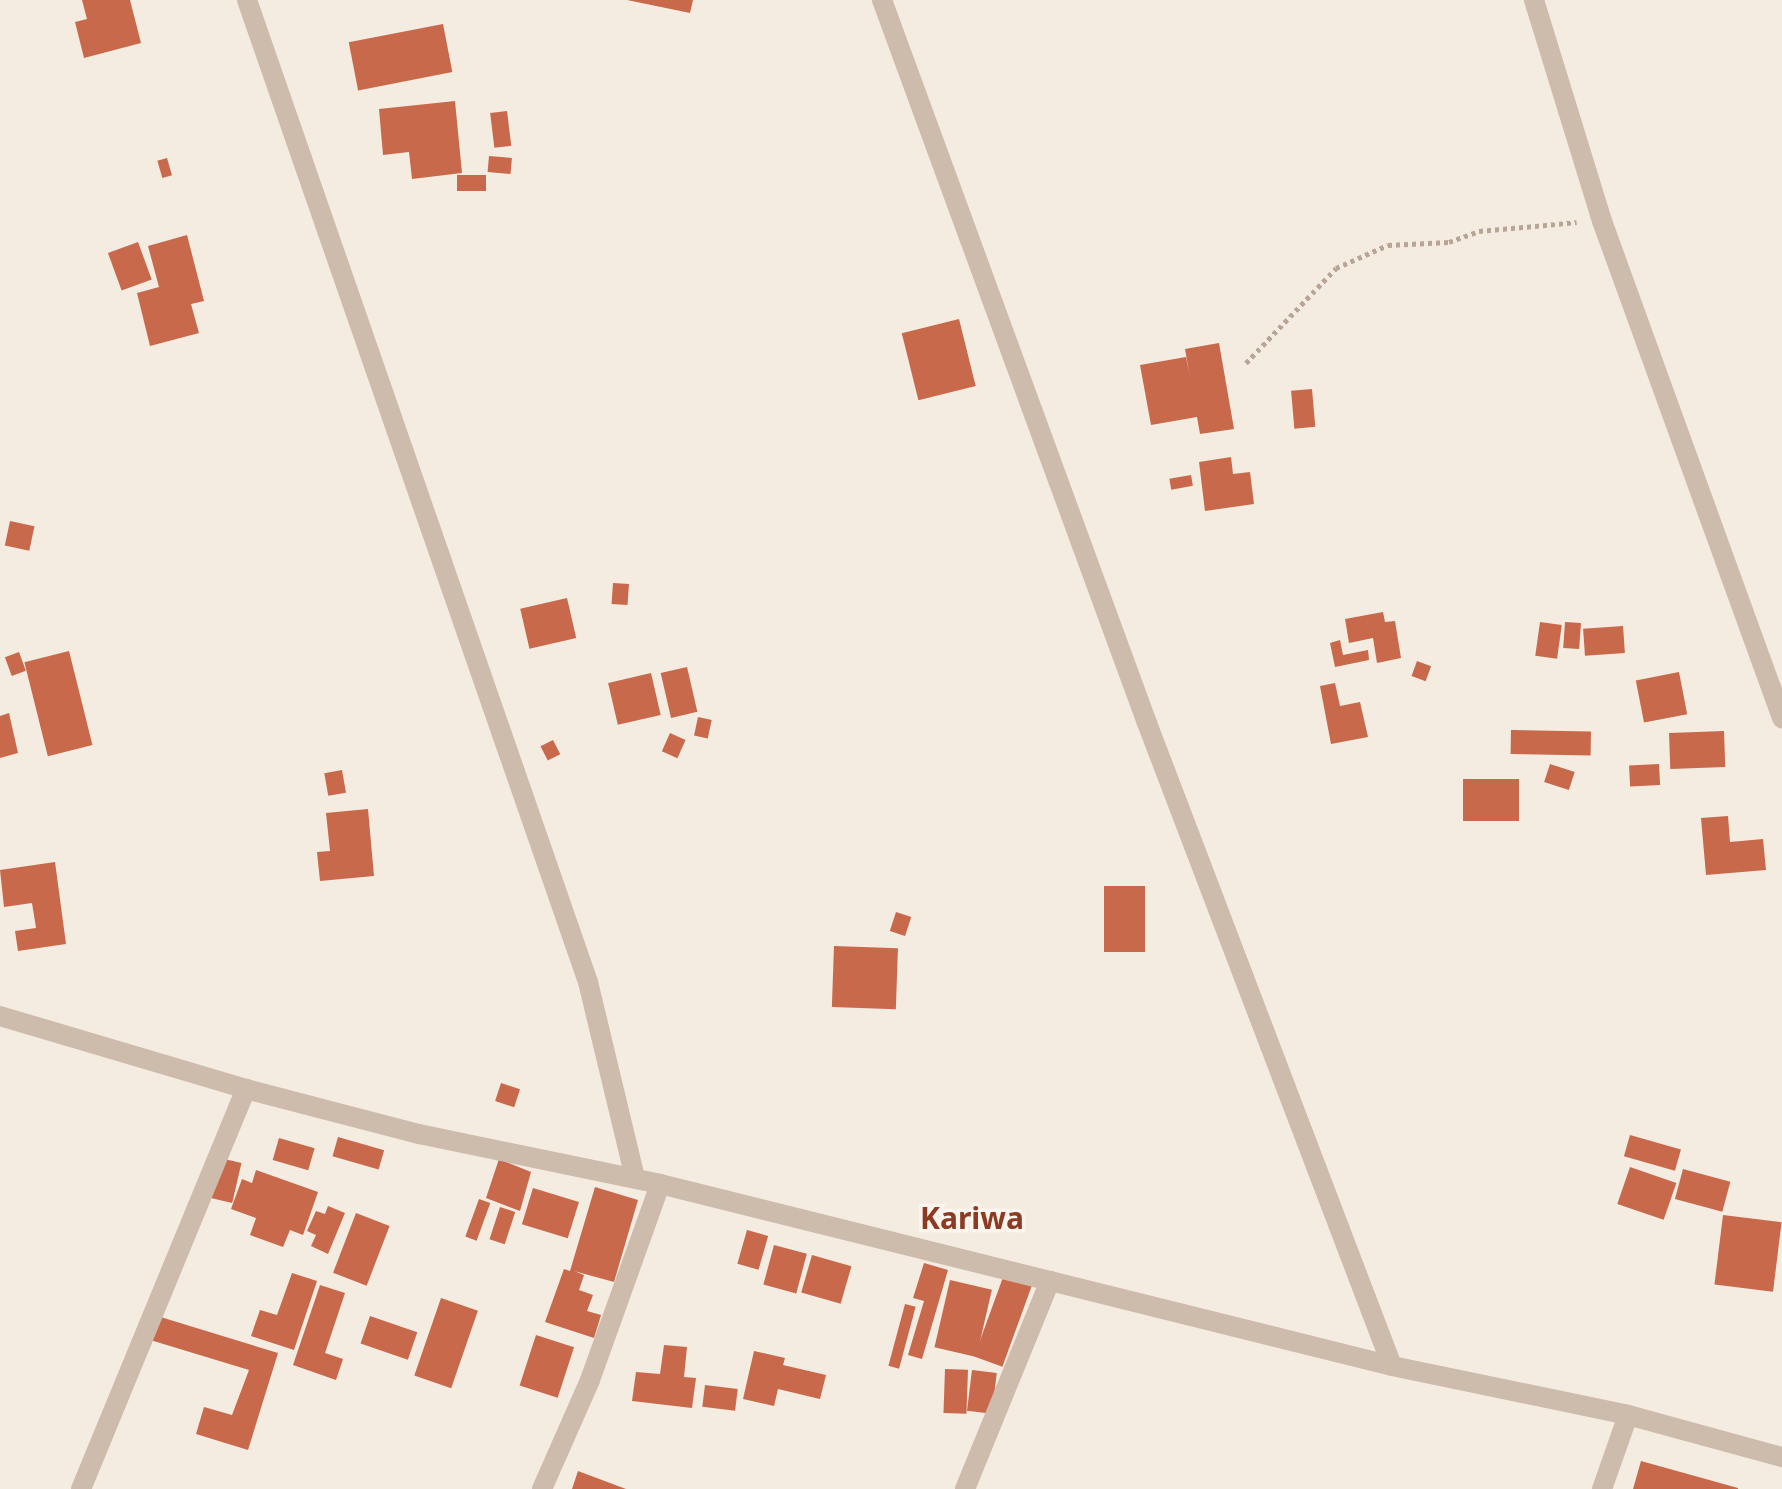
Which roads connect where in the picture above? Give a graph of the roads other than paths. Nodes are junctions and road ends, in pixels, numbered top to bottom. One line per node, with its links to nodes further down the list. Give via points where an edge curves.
1 (247, 0): 7 (street, via 588,982)
2 (882, 0): 10 (street, via 1147,723)
3 (1534, 0): 4 (street, via 1602,221)
4 (1782, 718)
5 (0, 1016): 6 (street)
6 (246, 1089): 7 (street, via 419,1134); 13 (street)
7 (635, 1178): 8 (street)
8 (660, 1184): 9 (street); 14 (street, via 590,1380)
9 (1050, 1281): 10 (street); 15 (street)
10 (1392, 1366): 11 (street)
11 (1628, 1415): 12 (street); 16 (street)
12 (1782, 1457)
13 (81, 1489)
14 (542, 1489)
15 (965, 1489)
16 (1602, 1489)

